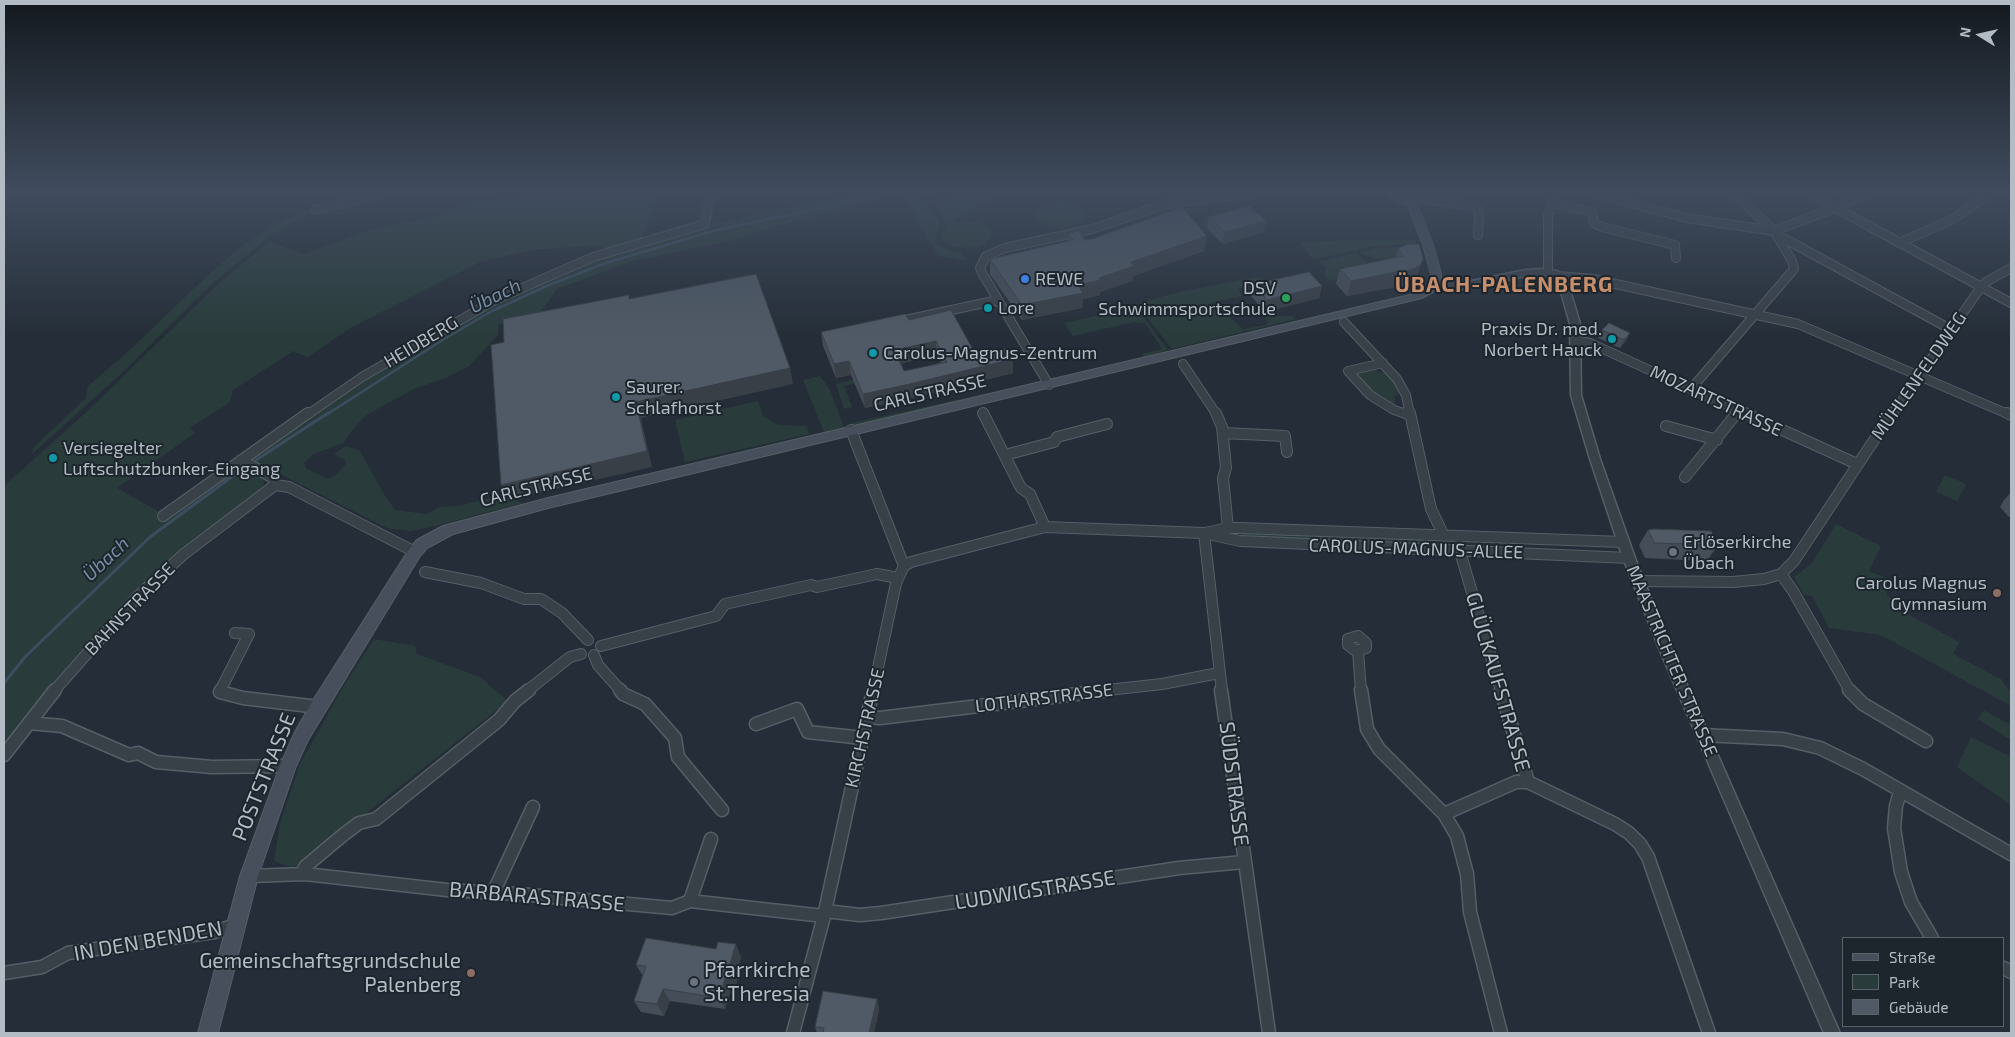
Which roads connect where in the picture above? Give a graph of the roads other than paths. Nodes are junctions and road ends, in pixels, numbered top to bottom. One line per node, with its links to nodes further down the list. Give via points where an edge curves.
1 (646, 241): 40 (street, HEIDBERG, via 593,257 495,300 362,377)
2 (1036, 241): 17 (street, via 997,250 986,256 980,268)
3 (1426, 241): 15 (main road, via 1436,274)
4 (1548, 241): 13 (street)
5 (1660, 241): 11 (street, via 1675,245)
6 (1780, 241): 19 (street, via 1794,269)
7 (1789, 241): 22 (street)
8 (1896, 241): 10 (street)
9 (1903, 241): 10 (street)
10 (1899, 243): 16 (street)
11 (1676, 258)
12 (2011, 268): 16 (street)
13 (1548, 272): 14 (street); 15 (street, via 1526,273 1462,286)
14 (1558, 276): 19 (street, via 1594,279); 23 (street, MAASTRICHTER STRASSE, via 1569,302)
15 (1435, 282): 27 (main road, CARLSTRASSE, via 1418,296)
16 (1981, 287): 18 (street); 22 (street, MÜHLENFELDWEG)
17 (998, 300): 21 (street); 27 (street)
18 (2011, 303)
19 (1756, 315): 26 (street, via 1798,324); 28 (street)
20 (1344, 322): 24 (street, GLÜCKAUFSTRASSE)
21 (890, 323)
22 (1952, 330): 26 (street, MÜHLENFELDWEG)
23 (1575, 340): 28 (street, MOZARTSTRASSE, via 1590,343); 50 (street, MAASTRICHTER STRASSE, via 1576,395)
24 (1383, 363): 31 (street, GLÜCKAUFSTRASSE, via 1406,395); 31 (street, via 1348,371 1370,395 1394,410)
25 (1183, 364): 36 (street, via 1214,408)
26 (1919, 377): 32 (street); 41 (street, MÜHLENFELDWEG)
27 (1049, 385): 35 (main road, CARLSTRASSE)
28 (1691, 389): 29 (street, MOZARTSTRASSE)
29 (1740, 411): 37 (street); 41 (street, MOZARTSTRASSE)
30 (984, 413): 39 (street)
31 (1410, 414): 48 (street, GLÜCKAUFSTRASSE, via 1431,509)
32 (2011, 415)
33 (1107, 424): 39 (street)
34 (1666, 426): 37 (street)
35 (851, 430): 49 (main road, CARLSTRASSE, via 478,520); 54 (street)
36 (1223, 433): 38 (street, via 1285,436); 46 (street)
37 (1717, 440): 42 (street)
38 (1287, 452)
39 (1005, 455): 45 (street, via 1020,488 1030,494)
40 (245, 463): 43 (street, via 273,478); 44 (street, HEIDBERG)
41 (1857, 464): 56 (street, MÜHLENFELDWEG, via 1794,561)
42 (1685, 477)
43 (275, 485): 52 (street, via 289,486); 65 (street, BAHNSTRASSE, via 150,584 115,619)
44 (163, 516)
45 (1045, 527): 47 (street, CAROLUS-MAGNUS-ALLEE); 54 (street, CAROLUS-MAGNUS-ALLEE, via 920,558)
46 (1228, 528): 47 (street, CAROLUS-MAGNUS-ALLEE); 48 (street, CAROLUS-MAGNUS-ALLEE)
47 (1204, 533): 51 (street, CAROLUS-MAGNUS-ALLEE, via 1240,541); 62 (street, SÜDSTRASSE)
48 (1450, 536): 50 (street, CAROLUS-MAGNUS-ALLEE); 51 (street, GLÜCKAUFSTRASSE)
49 (431, 538): 52 (main road, POSTSTRASSE)
50 (1623, 542): 53 (street, MAASTRICHTER STRASSE)
51 (1459, 550): 53 (street, CAROLUS-MAGNUS-ALLEE); 72 (street, GLÜCKAUFSTRASSE)
52 (415, 552): 63 (main road, POSTSTRASSE)
53 (1629, 558): 58 (street, MAASTRICHTER STRASSE)
54 (904, 566): 57 (street, KIRCHSTRASSE)
55 (425, 572): 60 (street, via 481,582 524,599 541,599 562,613 588,640 580,646)
56 (1781, 574): 58 (street, via 1733,582); 69 (street, via 1851,694)
57 (898, 578): 60 (street, via 877,574 725,604 716,616); 64 (street, KIRCHSTRASSE)
58 (1638, 581): 67 (street, MAASTRICHTER STRASSE)
59 (235, 633): 63 (street, via 249,634 220,692 243,698)
60 (592, 651): 75 (street, via 598,664 623,694 645,704 675,738 678,757); 80 (street, via 570,657 520,696 489,729 376,819 359,823 343,835)
61 (1358, 651): 76 (street, via 1363,712 1368,729 1379,748)
62 (1219, 672): 64 (street, LOTHARSTRASSE, via 1162,684); 79 (street, SÜDSTRASSE)
63 (318, 706): 71 (main road, POSTSTRASSE)
64 (868, 717): 68 (street, KIRCHSTRASSE)
65 (29, 723): 70 (street, BAHNSTRASSE); 71 (street, via 62,726 129,755 138,753 161,762 212,767)
66 (756, 724): 68 (street, via 797,709 808,732)
67 (1703, 735): 73 (street, via 1766,737 1800,742 1838,756); 93 (street, MAASTRICHTER STRASSE)
68 (863, 738): 84 (street, KIRCHSTRASSE)
69 (1926, 741)
70 (4, 754)
71 (288, 766): 81 (main road, POSTSTRASSE)
72 (1528, 782): 76 (street, GLÜCKAUFSTRASSE, via 1516,782); 92 (street, via 1615,824 1640,844 1648,857)
73 (1900, 792): 78 (street); 86 (street, via 1894,828 1900,865 1911,902)
74 (533, 807): 82 (street)
75 (722, 810)
76 (1444, 814): 91 (street, via 1457,836 1470,912)
77 (711, 839): 83 (street)
78 (2011, 854)
79 (1244, 862): 84 (street, LUDWIGSTRASSE, via 881,913); 90 (street, SÜDSTRASSE)
80 (301, 874): 81 (street, BARBARASTRASSE); 82 (street, BARBARASTRASSE)
81 (249, 876): 85 (main road, POSTSTRASSE)
82 (493, 893): 83 (street, BARBARASTRASSE, via 672,908)
83 (690, 901): 84 (street, BARBARASTRASSE)
84 (825, 914): 89 (street, KIRCHSTRASSE)
85 (236, 925): 87 (street, IN DEN BENDEN, via 214,932 70,953 42,967); 88 (main road, POSTSTRASSE)
86 (1931, 937)
87 (4, 973)
88 (208, 1033)
89 (793, 1033)
90 (1269, 1033)
91 (1501, 1033)
92 (1709, 1033)
93 (1832, 1033)

